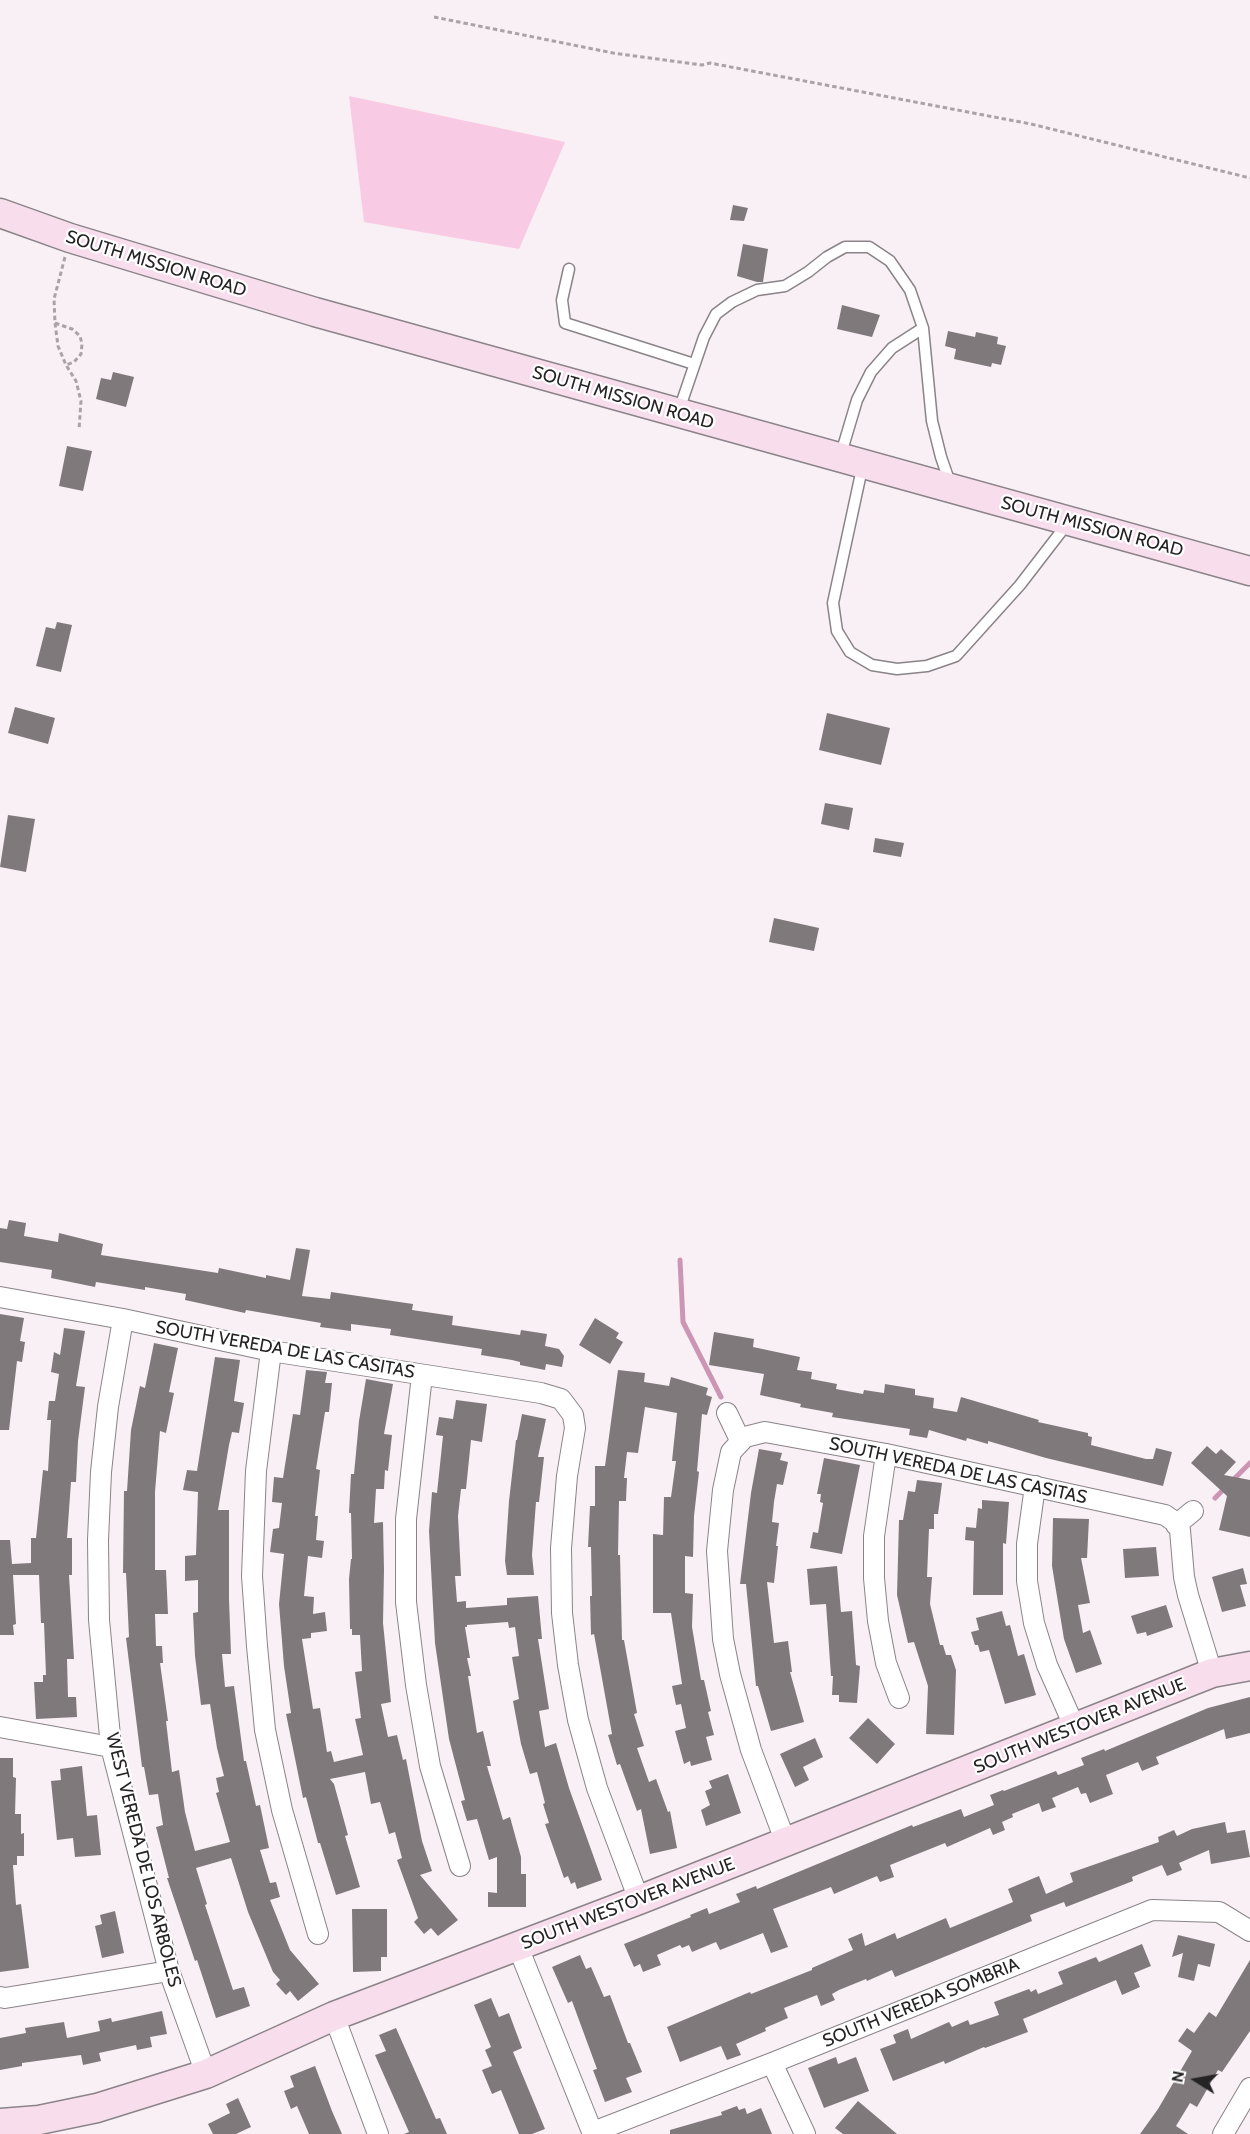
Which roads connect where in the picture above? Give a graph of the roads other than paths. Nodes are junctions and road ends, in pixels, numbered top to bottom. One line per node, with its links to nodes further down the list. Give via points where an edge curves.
1 (0, 213): 5 (street, SOUTH MISSION ROAD, via 315,312)
2 (570, 269): 4 (lane, via 562,300 566,323)
3 (923, 328): 4 (lane, via 910,290 890,261 869,247 845,247 784,286 758,291 716,314); 6 (lane, via 892,348 871,372 857,400); 7 (lane, via 932,421)
4 (694, 364): 5 (lane)
5 (678, 413): 6 (street, SOUTH MISSION ROAD)
6 (851, 461): 7 (street, SOUTH MISSION ROAD); 8 (lane, via 833,603 837,631 850,652 872,665 897,669 927,666 956,656 1020,585)
7 (952, 489): 8 (street, SOUTH MISSION ROAD)
8 (1069, 521): 9 (street, SOUTH MISSION ROAD)
9 (1250, 571)
10 (0, 1297): 11 (street, SOUTH VEREDA DE LAS CASITAS)
11 (123, 1319): 12 (street, SOUTH VEREDA DE LAS CASITAS); 25 (street, WEST VEREDA DE LOS ARBOLES, via 108,1407 98,1540 99,1620)
12 (271, 1351): 13 (street, SOUTH VEREDA DE LAS CASITAS); 30 (street, via 256,1471 252,1576 257,1646 265,1730 282,1810)
13 (422, 1375): 27 (street, via 406,1519 406,1602 430,1766); 28 (street, SOUTH VEREDA DE LAS CASITAS, via 554,1395 573,1415 575,1428 561,1548 568,1665 597,1788)
14 (727, 1413): 15 (street)
15 (740, 1440): 16 (street, SOUTH VEREDA DE LAS CASITAS, via 765,1432); 26 (street, via 727,1461 717,1551 723,1639 751,1750)
16 (886, 1454): 17 (street, SOUTH VEREDA DE LAS CASITAS); 22 (street, via 874,1536 874,1578 886,1663)
17 (1035, 1486): 19 (street, SOUTH VEREDA DE LAS CASITAS, via 1165,1515); 24 (street, via 1027,1544 1034,1623 1047,1665)
18 (1193, 1510): 19 (street)
19 (1176, 1523): 21 (street, via 1188,1595)
20 (1250, 1666): 21 (street, SOUTH WESTOVER AVENUE)
21 (1212, 1673): 24 (street, SOUTH WESTOVER AVENUE)
22 (899, 1698)
23 (0, 1727): 25 (street)
24 (1075, 1728): 26 (street, SOUTH WESTOVER AVENUE)
25 (111, 1747): 32 (street, WEST VEREDA DE LOS ARBOLES)
26 (786, 1843): 28 (street, SOUTH WESTOVER AVENUE)
27 (460, 1866)
28 (639, 1900): 31 (street, SOUTH WESTOVER AVENUE)
29 (1250, 1931): 35 (street, SOUTH VEREDA SOMBRIA, via 1219,1912 1152,1910)
30 (318, 1934)
31 (518, 1947): 34 (street, SOUTH WESTOVER AVENUE); 39 (street)
32 (169, 1971): 33 (street); 36 (street, WEST VEREDA DE LOS ARBOLES)
33 (0, 1997)
34 (334, 2016): 36 (street, SOUTH WESTOVER AVENUE); 40 (street)
35 (772, 2063): 39 (street, SOUTH VEREDA SOMBRIA); 41 (street)
36 (206, 2074): 38 (street, SOUTH WESTOVER AVENUE, via 97,2108)
37 (1250, 2088): 42 (street)
38 (0, 2123)
39 (593, 2133)
40 (378, 2134)
41 (805, 2134)
42 (1223, 2134)

